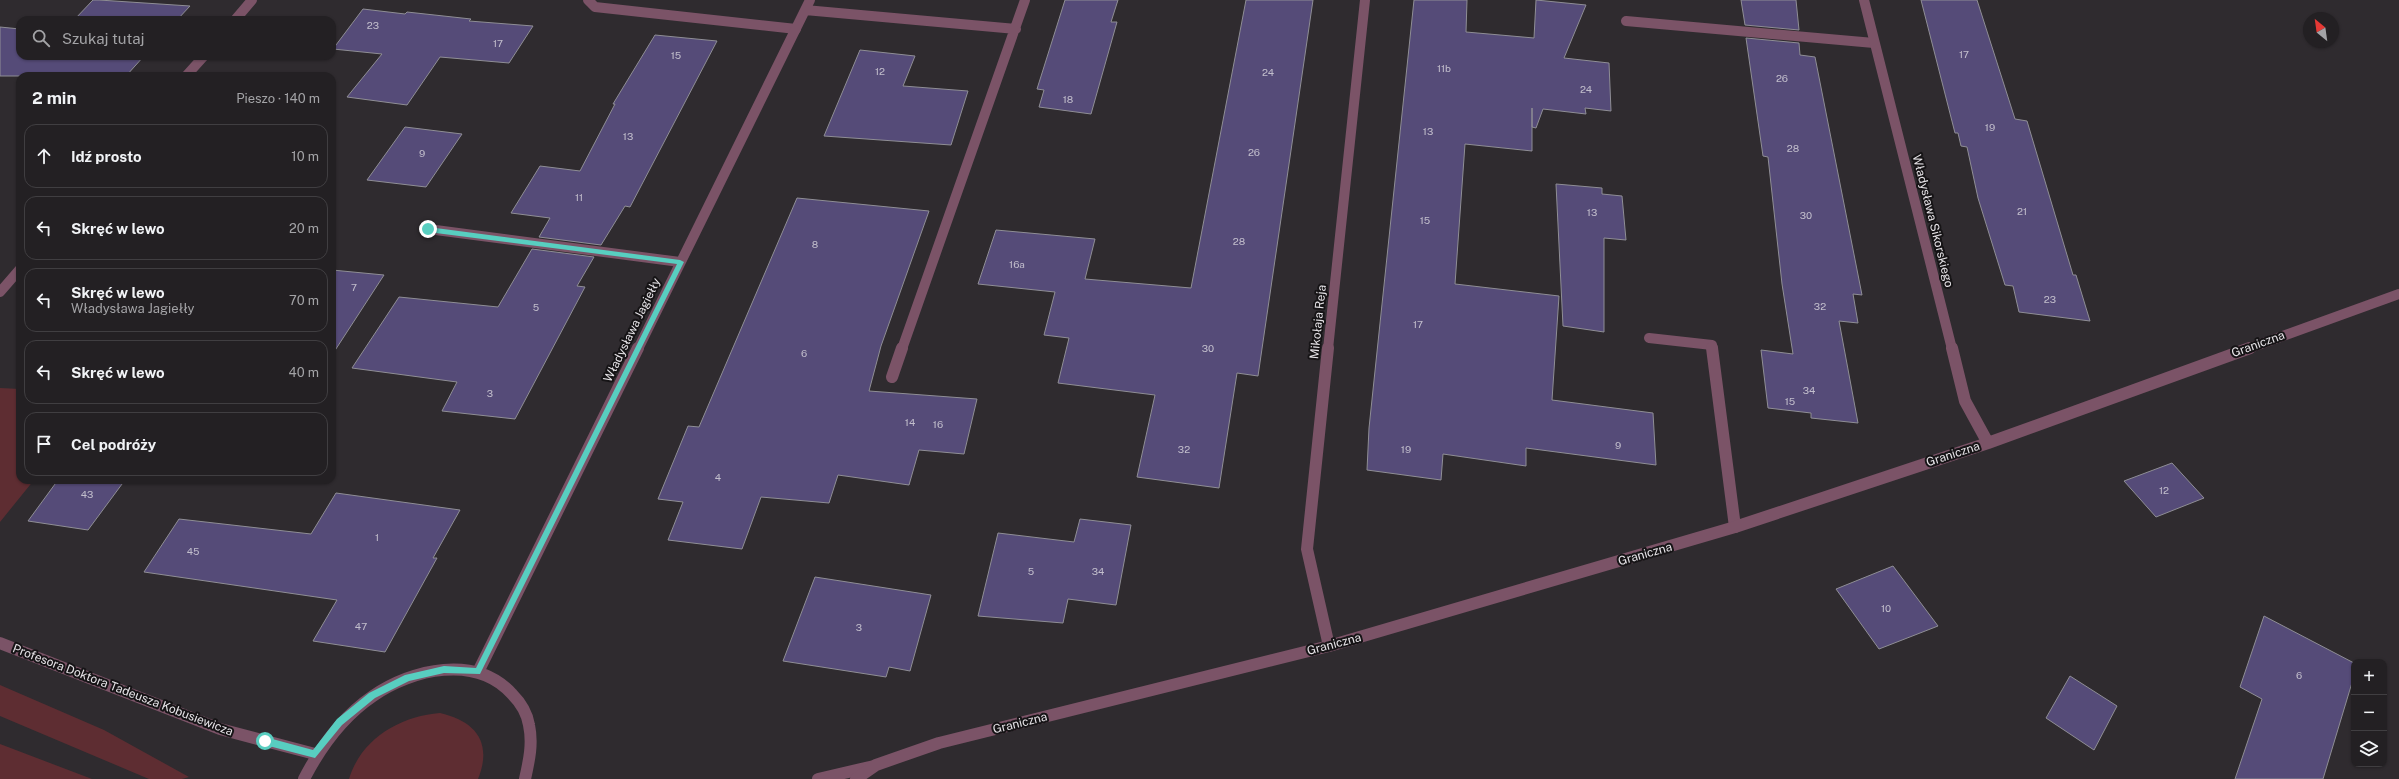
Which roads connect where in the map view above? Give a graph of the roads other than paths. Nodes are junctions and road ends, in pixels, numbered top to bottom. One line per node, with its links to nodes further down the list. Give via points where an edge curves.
1 (252, 0): 7 (street)
2 (588, 0): 9 (street, via 595,7)
3 (1025, 0): 10 (street)
4 (1365, 0): 24 (street, Mikołaja Reja, via 1307,549)
5 (1864, 0): 11 (street, Władysława Sikorskiego)
6 (807, 5): 9 (street, Władysława Jagiełły); 10 (street)
7 (238, 16)
8 (1626, 21): 11 (street)
9 (796, 29): 15 (street, Władysława Jagiełły)
10 (1016, 29): 20 (street)
11 (1874, 43): 21 (street, Władysława Sikorskiego, via 1964,401)
12 (200, 60): 13 (street)
13 (190, 72)
14 (428, 229): 15 (street)
15 (680, 262): 25 (street, Władysława Jagiełły)
16 (16, 274): 17 (street)
17 (0, 292)
18 (2399, 294): 21 (street, Graniczna)
19 (1649, 338): 22 (street, via 1712,345)
20 (892, 377)
21 (1988, 443): 22 (street, Graniczna)
22 (1735, 527): 24 (street, Graniczna)
23 (0, 643): 26 (street, Profesora Doktora Tadeusza Kobusiewicza, via 220,729)
24 (1329, 646): 27 (street, Graniczna, via 939,743)
25 (478, 672): 26 (street, via 444,669 408,677 372,695 340,722); 29 (street, via 504,683 522,704 532,730 532,761)
26 (315, 754): 28 (street)
27 (876, 765): 30 (street, Graniczna); 31 (street, Graniczna)
28 (304, 779)
29 (525, 779)
30 (818, 779)
31 (856, 779)

